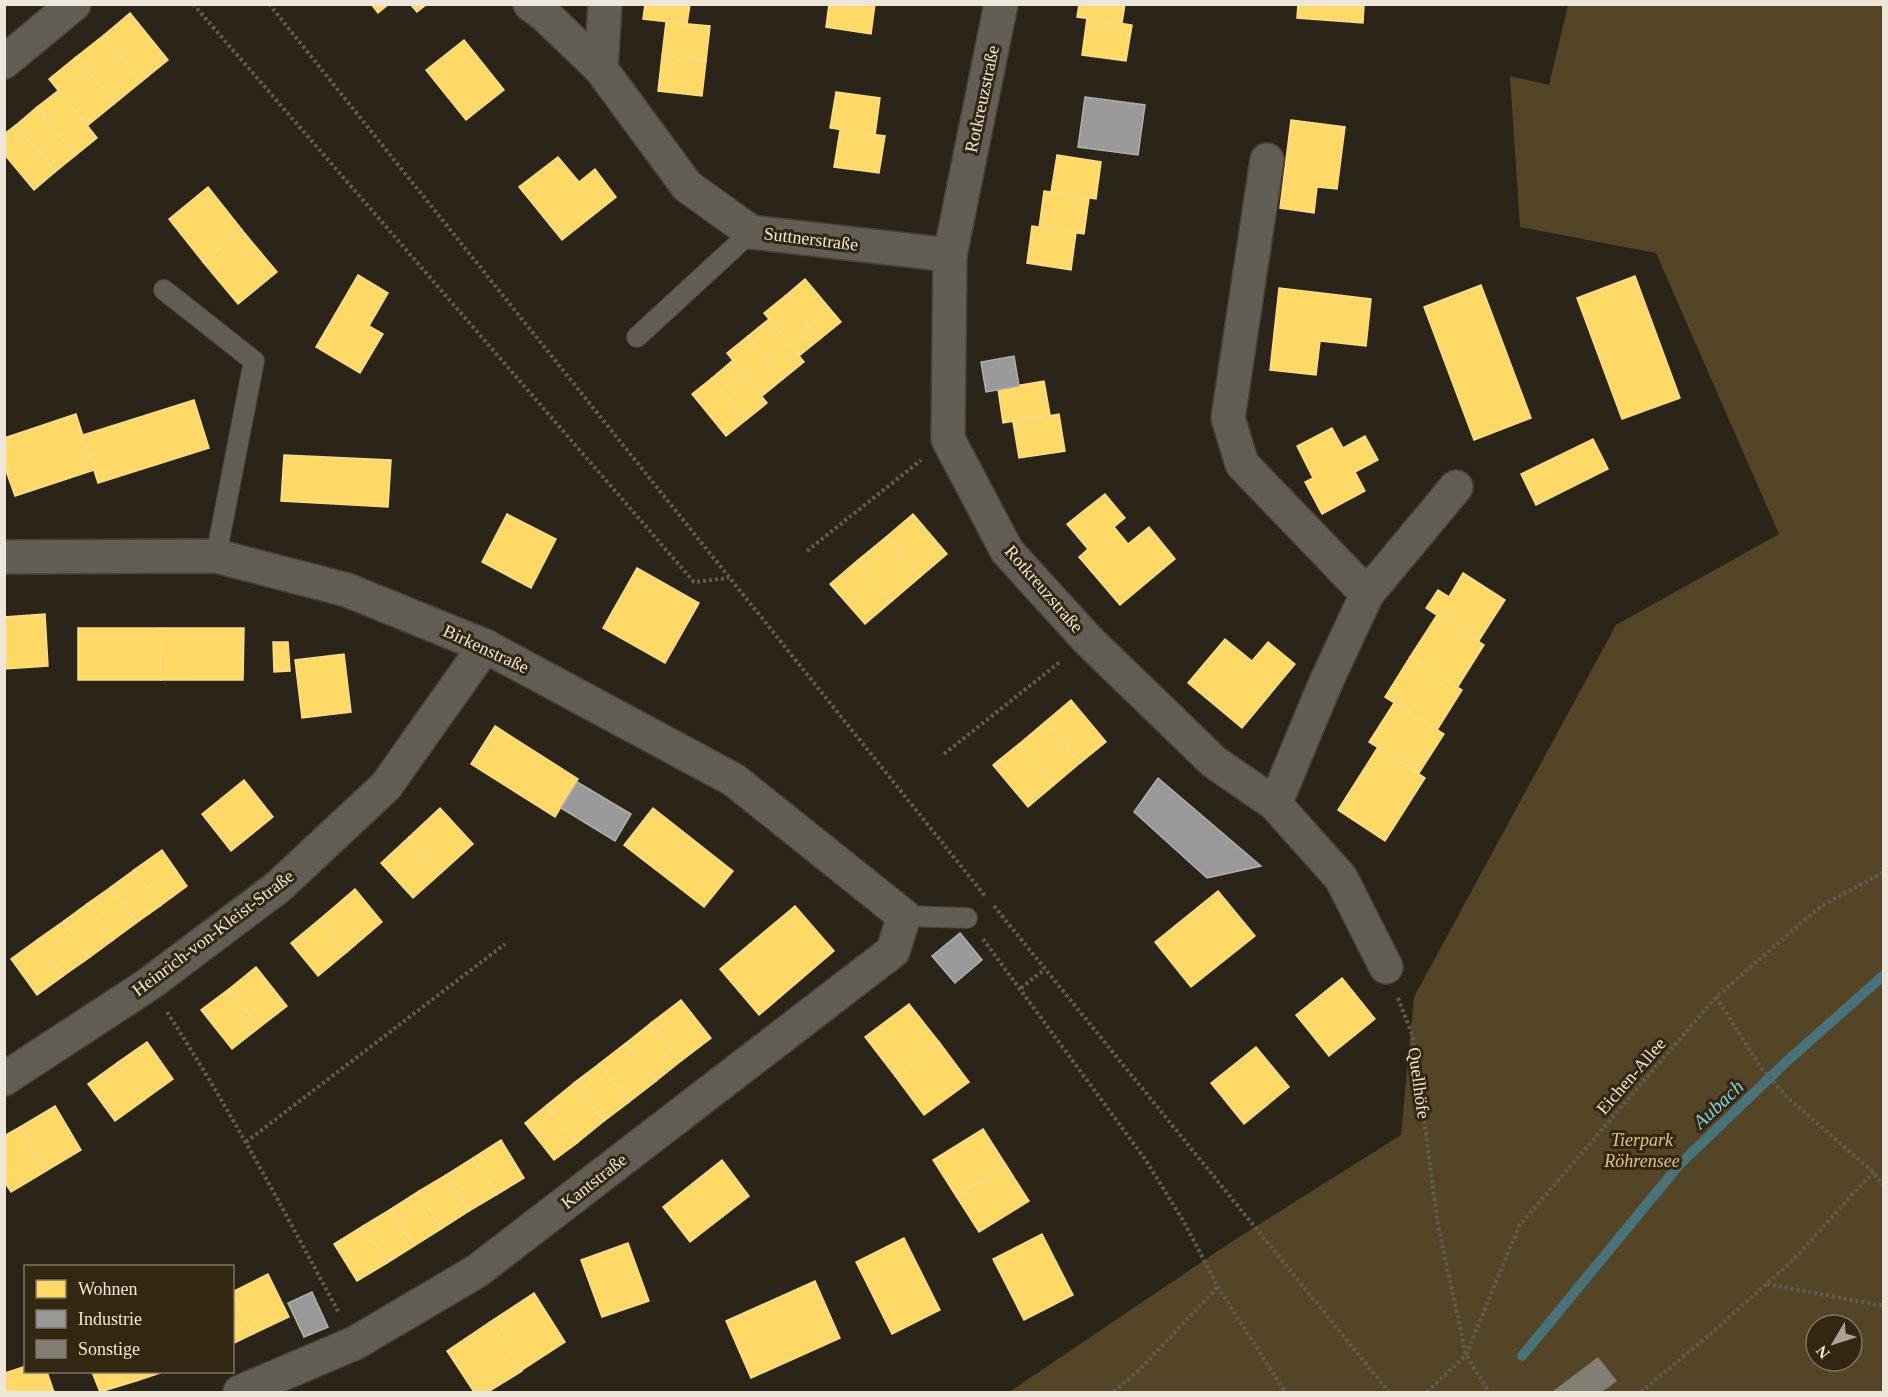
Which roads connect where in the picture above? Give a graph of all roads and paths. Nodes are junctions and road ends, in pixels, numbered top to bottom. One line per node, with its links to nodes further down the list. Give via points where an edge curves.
1 (74, 4): 7 (street)
2 (192, 4): 19 (path, via 694,582)
3 (269, 4): 19 (path)
4 (530, 4): 8 (street, Suttnerstraße)
5 (605, 4): 8 (street)
6 (1001, 4): 11 (street, Rotkreuzstraße)
7 (4, 62)
8 (601, 69): 10 (street, Suttnerstraße, via 687,186)
9 (1267, 160): 20 (street, via 1228,418 1242,464)
10 (751, 232): 11 (street, Suttnerstraße); 13 (lane)
11 (950, 255): 14 (street, Rotkreuzstraße)
12 (164, 290): 17 (lane, via 254,361)
13 (638, 338)
14 (948, 439): 16 (path); 21 (street, Rotkreuzstraße, via 1007,551)
15 (1456, 487): 20 (street)
16 (807, 550)
17 (216, 556): 18 (street, Birkenstraße); 22 (street, Birkenstraße, via 346,590)
18 (4, 557)
19 (730, 578): 30 (path)
20 (1367, 594): 24 (street)
21 (1088, 640): 23 (path); 24 (street, Rotkreuzstraße, via 1214,762)
22 (485, 646): 26 (street, Birkenstraße, via 734,780); 31 (street, Heinrich-von-Kleist-Straße, via 386,786 279,887)
23 (944, 754)
24 (1275, 804): 29 (street, via 1341,878)
25 (1884, 872): 33 (path, Eichen-Allee, via 1821,906)
26 (904, 916): 27 (lane); 41 (street, Kantstraße, via 893,951 884,958 477,1270)
27 (967, 918): 32 (path)
28 (506, 944): 35 (path)
29 (1386, 967): 42 (path, Quellhöfe, via 1413,1037 1438,1225)
30 (1046, 969): 32 (path); 46 (path)
31 (149, 984): 34 (street, Heinrich-von-Kleist-Straße); 35 (path)
32 (1021, 988): 39 (path, via 1145,1159)
33 (1716, 997): 36 (path, via 1762,1069 1787,1097); 42 (path, Eichen-Allee, via 1519,1226)
34 (4, 1079)
35 (246, 1142): 41 (path)
36 (1873, 1172): 37 (path); 38 (path)
37 (1884, 1186)
38 (1766, 1284): 40 (path); 49 (path)
39 (1218, 1287): 44 (path); 45 (path)
40 (1884, 1306)
41 (355, 1342): 43 (street, Kantstraße)
42 (1466, 1355): 47 (path); 48 (path, Quellhöfe)
43 (240, 1392)
44 (1114, 1392)
45 (1285, 1392)
46 (1389, 1392)
47 (1427, 1392)
48 (1489, 1392)
49 (1641, 1392)

